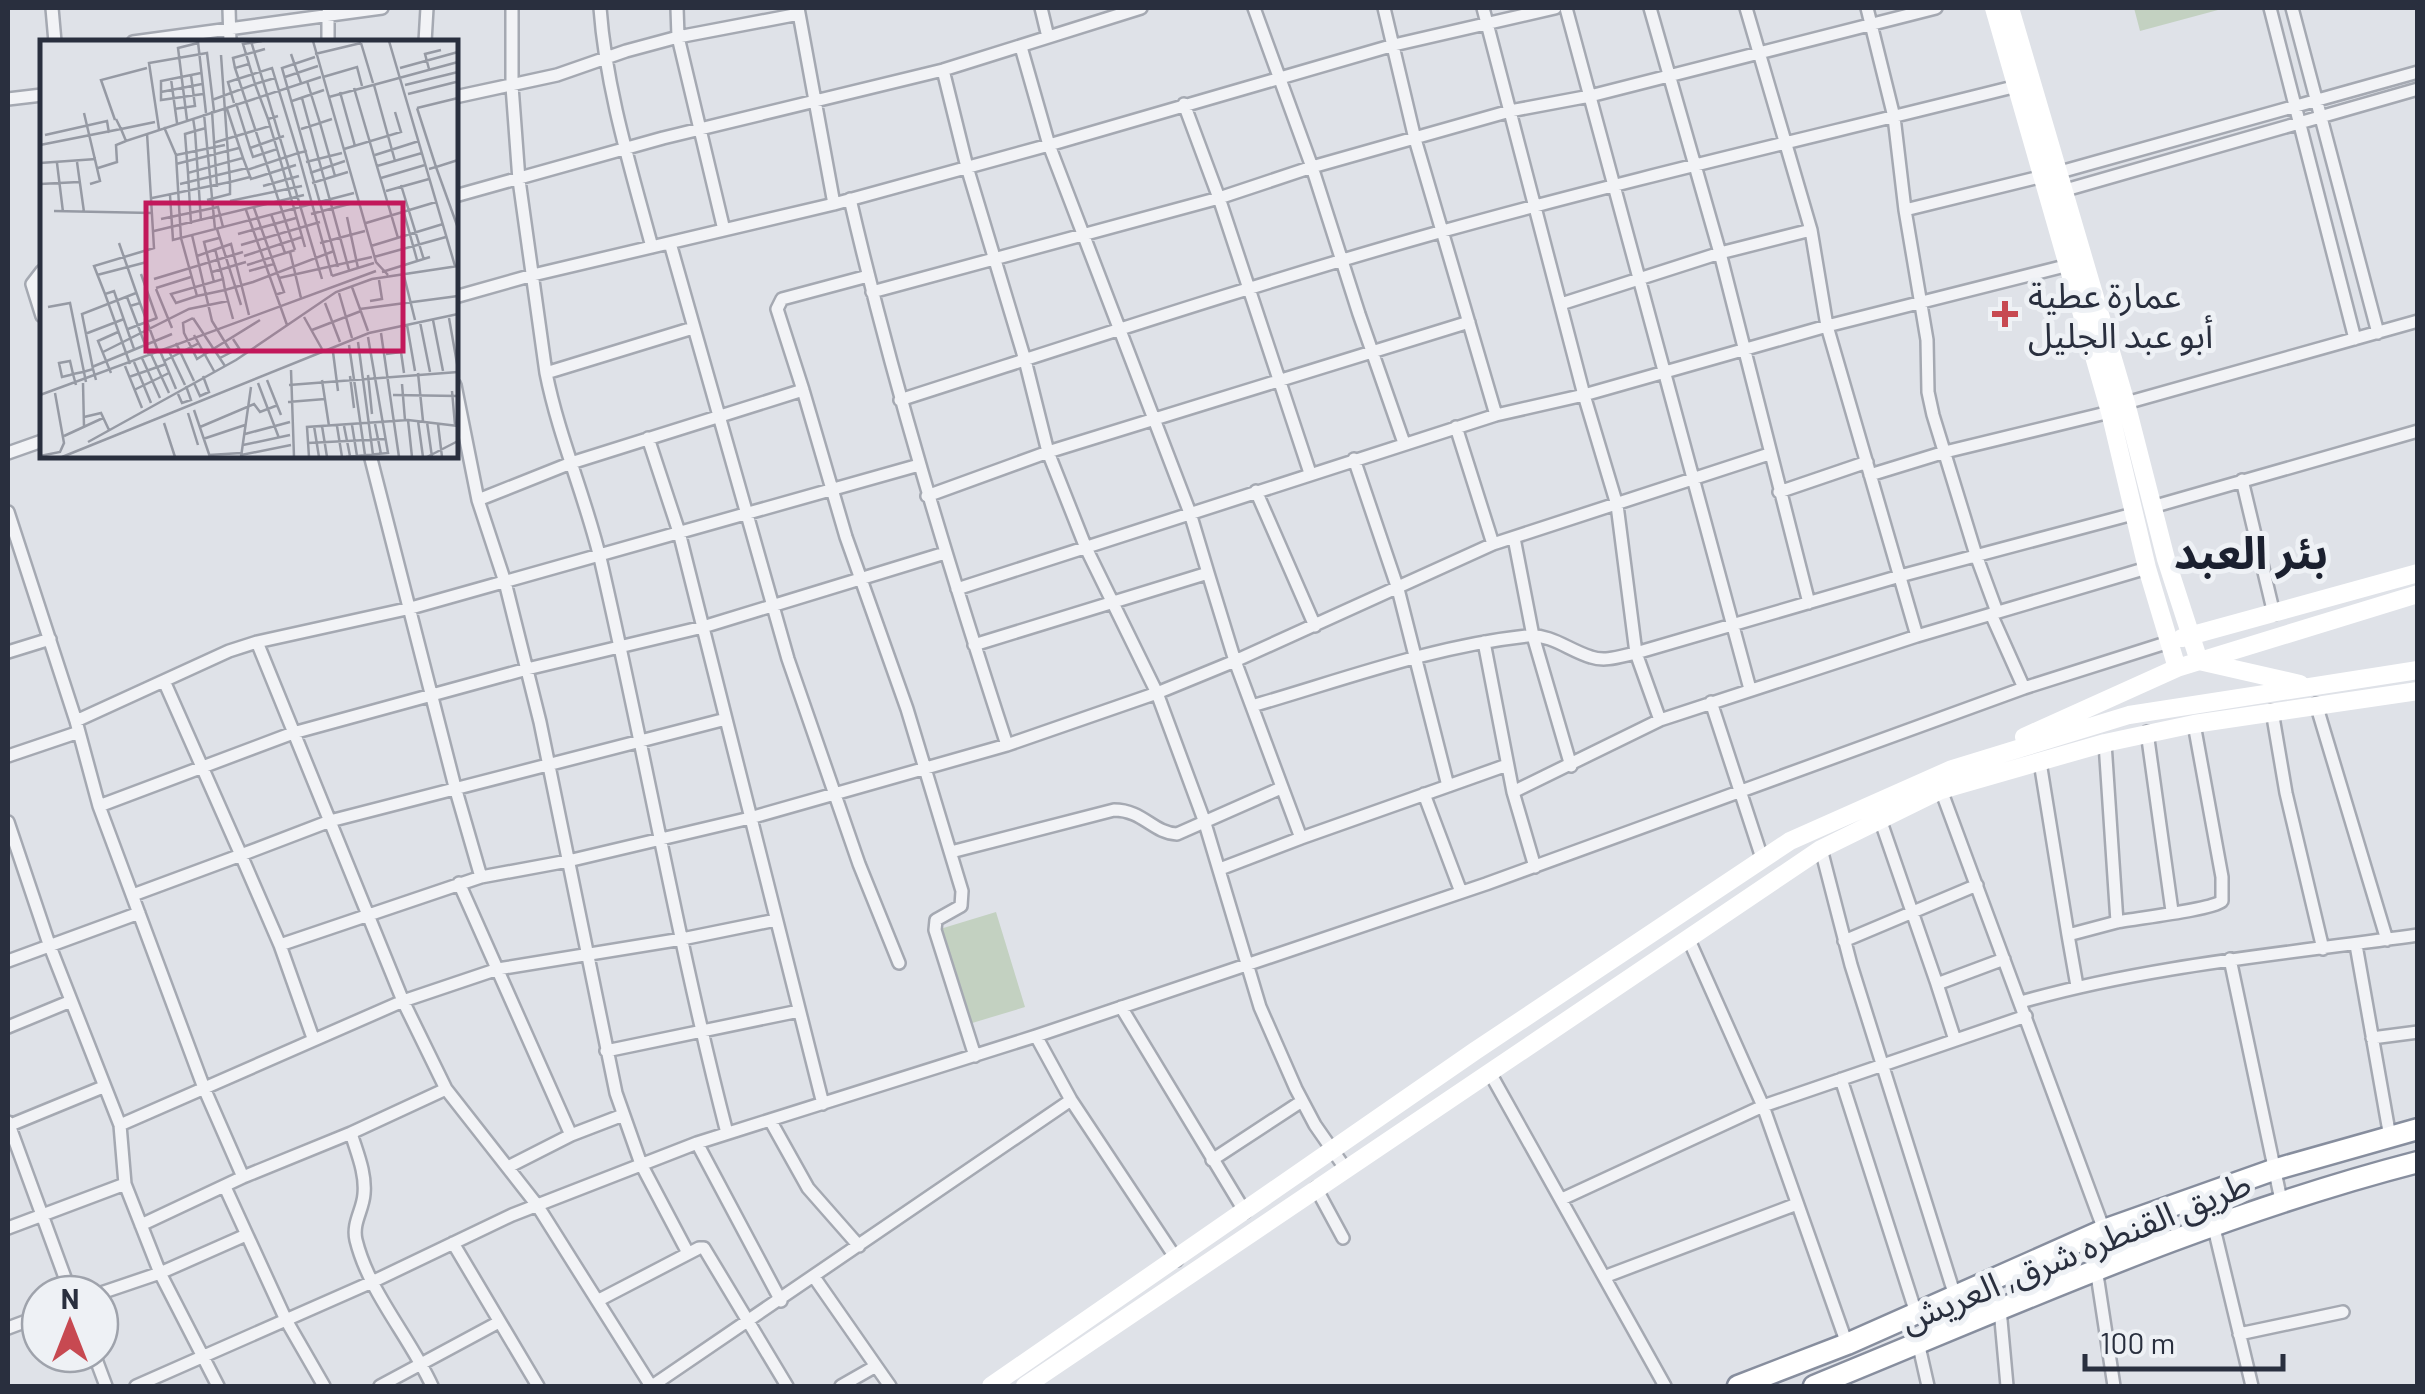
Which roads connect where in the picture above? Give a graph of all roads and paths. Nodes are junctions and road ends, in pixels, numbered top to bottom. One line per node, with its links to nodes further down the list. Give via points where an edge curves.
1 (52, 8): 30 (street)
2 (228, 8): 27 (street)
3 (382, 8): 23 (street)
4 (427, 8): 33 (street)
5 (512, 8): 42 (street)
6 (600, 8): 37 (street)
7 (677, 8): 28 (street)
8 (1040, 8): 29 (street)
9 (1141, 8): 29 (street)
10 (1254, 8): 41 (street)
11 (1384, 8): 34 (street)
12 (1483, 8): 25 (street)
13 (1555, 8): 25 (street)
14 (1566, 8): 47 (street)
15 (1650, 8): 40 (street)
16 (1746, 8): 36 (street)
17 (1867, 8): 26 (street)
18 (1936, 8): 26 (street)
19 (1994, 8): 43 (main road)
20 (2010, 8): 66 (main road)
21 (2270, 8): 52 (street)
22 (2292, 8): 48 (street)
23 (328, 11): 27 (street); 32 (street)
24 (798, 11): 28 (street); 50 (street)
25 (1488, 24): 34 (street); 53 (street)
26 (1871, 25): 36 (street); 55 (street)
27 (229, 37): 31 (street)
28 (678, 37): 37 (street); 57 (street)
29 (1048, 37): 35 (street)
30 (55, 40)
31 (171, 40)
32 (328, 40)
33 (425, 40)
34 (1394, 45): 41 (street); 58 (street)
35 (1021, 47): 38 (street); 60 (street)
36 (1760, 52): 40 (street); 59 (street)
37 (606, 59): 42 (street); 61 (street)
38 (943, 70): 50 (street); 63 (street)
39 (2418, 72): 48 (street)
40 (1668, 73): 47 (street); 62 (street)
41 (1279, 77): 51 (street); 64 (street)
42 (512, 86): 46 (street); 65 (street)
43 (2017, 86): 55 (street); 66 (main road)
44 (2418, 89): 54 (street)
45 (40, 95): 49 (street)
46 (458, 96)
47 (1590, 96): 53 (street); 67 (street)
48 (2316, 98): 52 (street); 54 (street)
49 (8, 99)
50 (816, 101): 57 (street); 71 (street)
51 (1184, 104): 60 (street); 69 (street)
52 (2297, 105): 56 (street); 66 (street)
53 (1510, 111): 58 (street); 72 (street)
54 (2321, 116): 56 (street); 99 (street)
55 (1894, 117): 59 (street); 73 (street)
56 (2302, 123): 66 (street); 100 (street)
57 (700, 129): 61 (street); 74 (street)
58 (1415, 138): 64 (street); 77 (street)
59 (1786, 141): 62 (street); 75 (street)
60 (1050, 145): 63 (street); 76 (street)
61 (625, 148): 65 (street); 79 (street)
62 (1694, 166): 67 (street); 80 (street)
63 (966, 167): 70 (street); 81 (street)
64 (1312, 167): 69 (street); 82 (street)
65 (519, 180): 68 (street); 85 (street)
66 (2054, 183): 73 (street); 83 (main road); 111 (main road)
67 (1614, 187): 72 (street); 87 (street)
68 (458, 195)
69 (1219, 198): 76 (street); 88 (street)
70 (850, 199): 71 (street); 86 (street)
71 (834, 204): 74 (street)
72 (1537, 205): 77 (street); 91 (street)
73 (1905, 210): 92 (street)
74 (724, 230): 78 (street)
75 (1811, 230): 80 (street); 97 (street)
76 (1085, 232): 81 (street); 96 (street)
77 (1440, 232): 82 (street); 95 (street)
78 (670, 243): 79 (street); 98 (street)
79 (652, 247): 85 (street)
80 (1720, 253): 87 (street); 102 (street)
81 (995, 258): 89 (street); 103 (street)
82 (1342, 260): 88 (street); 101 (street)
83 (2069, 265): 92 (street); 111 (main road)
84 (40, 274): 93 (street, via 32,284)
85 (533, 275): 90 (street); 105 (street)
86 (868, 276): 89 (street); 107 (street, via 779,304)
87 (1639, 278): 91 (street); 104 (street)
88 (1250, 290): 96 (street); 106 (street)
89 (872, 292): 110 (street)
90 (458, 296)
91 (1561, 304): 108 (street)
92 (1919, 304): 97 (street); 121 (street, via 1928,392)
93 (40, 310)
94 (2418, 321): 99 (street)
95 (1469, 322): 101 (street); 112 (street)
96 (1121, 326): 103 (street); 114 (street)
97 (1827, 326): 102 (street); 128 (street)
98 (693, 328): 105 (street); 113 (street)
99 (2378, 333): 100 (street)
100 (2355, 339): 111 (street)
101 (1371, 350): 106 (street); 119 (street)
102 (1743, 350): 104 (street); 123 (street)
103 (1025, 360): 110 (street); 120 (street)
104 (1665, 371): 108 (street); 130 (street)
105 (546, 373): 126 (street)
106 (1280, 381): 114 (street); 129 (street)
107 (802, 390): 113 (street); 132 (street)
108 (1584, 394): 112 (street); 137 (street)
109 (458, 399): 136 (street)
110 (900, 400): 127 (street)
111 (2118, 408): 121 (street); 138 (main road); 142 (main road)
112 (1496, 415): 115 (street)
113 (720, 416): 117 (street); 140 (street)
114 (1155, 420): 120 (street); 141 (street)
115 (1456, 427): 119 (street); 145 (street)
116 (2418, 432): 131 (street)
117 (648, 438): 126 (street); 143 (street)
118 (40, 441): 122 (street)
119 (1404, 442): 125 (street)
120 (1048, 452): 135 (street); 146 (street)
121 (1945, 452): 128 (street); 149 (street)
122 (8, 453)
123 (1769, 454): 130 (street); 134 (street)
124 (371, 458): 164 (street)
125 (1354, 458): 129 (street); 159 (street)
126 (571, 463): 136 (street); 150 (street)
127 (919, 465): 132 (street); 135 (street)
128 (1869, 469): 134 (street); 154 (street)
129 (1310, 473): 133 (street)
130 (1693, 480): 137 (street); 168 (street)
131 (2242, 480): 138 (street); 166 (street)
132 (831, 489): 140 (street); 155 (street)
133 (1256, 490): 141 (street); 167 (street)
134 (1779, 492): 162 (street)
135 (928, 496): 147 (street)
136 (478, 500): 157 (street)
137 (1616, 505): 144 (street); 180 (street)
138 (2152, 507): 172 (main road)
139 (8, 512): 148 (street)
140 (746, 512): 143 (street); 163 (street)
141 (1190, 513): 146 (street); 152 (street)
142 (2133, 514): 149 (street); 151 (main road)
143 (678, 532): 150 (street); 169 (street)
144 (1514, 538): 145 (street); 170 (street)
145 (1493, 544): 159 (street)
146 (1086, 548): 158 (street); 161 (street)
147 (945, 553): 155 (street); 158 (street)
148 (14, 554): 173 (street)
149 (1976, 555): 154 (street); 165 (street)
150 (600, 557): 157 (street); 178 (street)
151 (2147, 568): 165 (street); 176 (main road)
152 (1208, 573): 161 (street); 182 (street)
153 (2418, 573): 156 (main road)
154 (1900, 576): 162 (street); 171 (street)
155 (861, 580): 163 (street); 213 (street)
156 (2392, 580): 160 (main road); 166 (main road)
157 (505, 582): 164 (street); 185 (street)
158 (956, 589): 177 (street)
159 (1398, 589): 167 (street); 181 (street)
160 (2408, 596): 183 (main road)
161 (1113, 602): 177 (street); 191 (street)
162 (1809, 603): 168 (street)
163 (773, 605): 169 (street); 219 (street)
164 (411, 608): 174 (street); 192 (street)
165 (1994, 613): 171 (street); 188 (street)
166 (2274, 614): 172 (main road)
167 (1315, 626): 182 (street)
168 (1734, 626): 180 (street); 189 (street)
169 (703, 627): 178 (street); 198 (street)
170 (1532, 636): 175 (street); 180 (street, via 1605,660); 210 (street)
171 (1917, 636): 189 (street)
172 (2191, 636): 176 (main road); 183 (main road)
173 (50, 639): 179 (street); 200 (street)
174 (257, 642): 187 (street); 202 (street)
175 (1484, 642): 181 (street); 208 (street)
176 (2168, 642): 184 (main road); 188 (street)
177 (974, 645): 205 (street)
178 (620, 648): 185 (street); 203 (street)
179 (8, 652)
180 (1636, 653): 199 (street)
181 (1417, 658): 195 (street); 214 (street)
182 (1236, 660): 191 (street); 195 (street)
183 (2199, 661): 184 (main road); 193 (main road)
184 (2177, 668): 212 (main road)
185 (528, 669): 192 (street); 211 (street)
186 (2418, 670): 193 (main road)
187 (164, 682): 200 (street); 209 (street)
188 (2024, 688): 221 (street)
189 (1750, 689): 194 (street)
190 (2418, 691): 193 (main road)
191 (1157, 693): 205 (street); 225 (street)
192 (433, 695): 202 (street); 215 (street)
193 (2315, 696): 196 (main road); 197 (main road); 252 (street)
194 (1711, 702): 199 (street); 221 (street)
195 (1252, 706): 216 (street)
196 (2272, 711): 197 (main road); 257 (street)
197 (2206, 715): 201 (main road); 212 (main road, via 2129,715); 242 (street, via 2224,897 2212,908)
198 (726, 719): 203 (street); 223 (street)
199 (1660, 720): 210 (street)
200 (78, 726): 206 (street); 222 (street)
201 (2147, 732): 204 (main road); 242 (street)
202 (293, 733): 209 (street); 226 (street)
203 (642, 742): 211 (street); 229 (street)
204 (2105, 743): 207 (main road); 247 (street)
205 (1007, 744): 213 (street)
206 (8, 756)
207 (2040, 762): 217 (main road); 248 (street)
208 (1508, 765): 214 (street); 218 (street)
209 (200, 766): 222 (street); 232 (street)
210 (1571, 766): 218 (street)
211 (549, 767): 215 (street); 234 (street)
212 (1952, 769): 233 (main road)
213 (924, 770): 219 (street); 231 (street)
214 (1448, 786): 220 (street)
215 (455, 787): 226 (street); 237 (street)
216 (1281, 788): 225 (street); 228 (street)
217 (1942, 790): 224 (main road); 239 (street)
218 (1512, 792): 235 (street)
219 (834, 794): 223 (street); 262 (street)
220 (1424, 794): 228 (street); 240 (street)
221 (1740, 794): 233 (street); 235 (street)
222 (99, 806): 241 (street)
223 (750, 818): 229 (street); 246 (street)
224 (1880, 819): 230 (main road); 244 (street)
225 (1204, 820): 231 (street, via 1170,834 1134,811 1114,810); 236 (street)
226 (330, 821): 232 (street); 243 (street)
227 (8, 822): 254 (street)
228 (1301, 838): 236 (street)
229 (662, 840): 234 (street); 250 (street)
230 (1821, 848): 251 (main road); 253 (street)
231 (950, 852): 281 (street, via 963,901 936,920 935,930)
232 (241, 855): 241 (street); 255 (street)
233 (1762, 858): 302 (main road)
234 (568, 861): 237 (street); 258 (street)
235 (1536, 867): 240 (street)
236 (1220, 869): 263 (street)
237 (482, 877): 238 (street)
238 (459, 883): 243 (street); 264 (street)
239 (1977, 884): 244 (street); 259 (street)
240 (1461, 892): 263 (street)
241 (132, 896): 245 (street)
242 (2172, 911): 247 (street)
243 (368, 912): 255 (street); 268 (street)
244 (1913, 912): 253 (street); 265 (street)
245 (139, 913): 254 (street); 286 (street)
246 (776, 920): 250 (street); 271 (street)
247 (2116, 922): 248 (street)
248 (2068, 935): 266 (street)
249 (2418, 935): 252 (street)
250 (682, 939): 258 (street); 275 (street)
251 (1689, 940): 283 (main road); 291 (street)
252 (2387, 940): 256 (street)
253 (1844, 941): 282 (street)
254 (49, 944): 261 (street); 267 (street)
255 (280, 944): 277 (street)
256 (2356, 945): 257 (street); 278 (street)
257 (2324, 949): 260 (street)
258 (587, 953): 264 (street); 280 (street)
259 (2004, 958): 265 (street); 269 (street)
260 (2230, 959): 266 (street); 308 (street)
261 (8, 960)
262 (899, 963)
263 (1246, 965): 270 (street); 289 (street)
264 (498, 969): 268 (street); 299 (street)
265 (1937, 984): 279 (street)
266 (2077, 986): 269 (street)
267 (71, 1001): 273 (street); 285 (street)
268 (403, 1001): 277 (street); 287 (street)
269 (2021, 1002): 272 (street)
270 (1121, 1007): 276 (street); 303 (street)
271 (799, 1011): 275 (street); 290 (street)
272 (2026, 1016): 279 (street); 322 (street)
273 (8, 1027)
274 (2418, 1032): 278 (street)
275 (701, 1033): 280 (street); 297 (street)
276 (1036, 1036): 281 (street); 288 (street)
277 (313, 1038): 286 (street)
278 (2372, 1038): 300 (street)
279 (1955, 1040): 282 (street)
280 (606, 1052): 292 (street)
281 (975, 1056): 290 (street)
282 (1882, 1066): 284 (street); 336 (street)
283 (1490, 1073): 307 (main road); 313 (street)
284 (1842, 1079): 291 (street); 341 (street)
285 (103, 1086): 294 (street); 295 (street)
286 (204, 1088): 295 (street); 309 (street)
287 (446, 1089): 298 (street); 306 (street)
288 (1071, 1100): 326 (street); 328 (street)
289 (1302, 1101): 302 (street); 303 (street)
290 (823, 1104): 293 (street)
291 (1763, 1106): 313 (street); 316 (street)
292 (623, 1115): 299 (street); 305 (street)
293 (770, 1120): 297 (street); 326 (street, via 808,1188)
294 (8, 1124): 318 (street)
295 (120, 1124): 310 (street)
296 (2418, 1130): 300 (highway, طريق القنطره شرق, العريش)
297 (727, 1132): 301 (street)
298 (351, 1133): 309 (street); 334 (street, via 365,1189 356,1239)
299 (571, 1135): 306 (street)
300 (2390, 1136): 308 (highway, طريق القنطره شرق, العريش)
301 (697, 1143): 305 (street); 338 (street)
302 (1332, 1150): 307 (street); 317 (main road)
303 (1212, 1160): 317 (street)
304 (2418, 1162): 314 (highway, طريق القنطره شرق, العريش)
305 (641, 1164): 315 (street); 327 (street)
306 (508, 1167): 315 (street)
307 (1346, 1168): 312 (main road)
308 (2273, 1170): 314 (street); 322 (highway, طريق القنطره شرق, العريش)
309 (243, 1177): 311 (street)
310 (125, 1184): 318 (street); 320 (street)
311 (225, 1187): 320 (street); 323 (street)
312 (1316, 1188): 324 (street); 352 (main road)
313 (1562, 1199): 332 (street)
314 (2281, 1200): 319 (highway, طريق القنطره شرق, العريش)
315 (537, 1204): 325 (street); 337 (street)
316 (1797, 1204): 332 (street); 347 (street)
317 (1244, 1212): 328 (main road)
318 (41, 1216): 321 (street); 331 (street)
319 (2213, 1224): 329 (highway, طريق القنطره شرق, العريش); 345 (street)
320 (141, 1225): 330 (street)
321 (8, 1228)
322 (2104, 1230): 336 (highway, طريق القنطره شرق, العريش)
323 (246, 1235): 330 (street); 342 (street)
324 (1343, 1238)
325 (452, 1243): 334 (street); 343 (street)
326 (859, 1246): 333 (street)
327 (688, 1253): 337 (street); 344 (street, via 706,1250)
328 (1177, 1260): 351 (main road)
329 (2096, 1268): 339 (highway, طريق القنطره شرق, العريش); 369 (street)
330 (160, 1273): 335 (street); 348 (street)
331 (63, 1274)
332 (1604, 1276): 364 (street)
333 (814, 1278): 338 (street); 350 (street)
334 (372, 1282): 342 (street); 349 (street)
335 (120, 1287)
336 (1954, 1296): 341 (highway, طريق القنطره شرق, العريش)
337 (598, 1300): 359 (street)
338 (781, 1301): 344 (street)
339 (2000, 1309): 346 (highway, طريق القنطره شرق, العريش); 368 (street)
340 (2343, 1312): 345 (street)
341 (1916, 1313): 347 (highway, طريق القنطره شرق, العريش)
342 (286, 1320): 348 (street); 355 (street)
343 (499, 1322): 349 (street); 358 (street)
344 (747, 1324): 359 (street); 360 (street)
345 (2240, 1334): 370 (street)
346 (1918, 1342): 366 (highway, طريق القنطره شرق, العريش); 367 (street)
347 (1846, 1344): 365 (highway, طريق القنطره شرق, العريش)
348 (202, 1358): 353 (street); 354 (street)
349 (422, 1365): 356 (street); 357 (street)
350 (876, 1366): 361 (street); 362 (street)
351 (1019, 1367): 352 (main road); 363 (main road)
352 (1028, 1384)
353 (136, 1386)
354 (218, 1386)
355 (324, 1386)
356 (380, 1386)
357 (432, 1386)
358 (538, 1386)
359 (651, 1386)
360 (787, 1386)
361 (841, 1386)
362 (890, 1386)
363 (990, 1386)
364 (1664, 1386)
365 (1738, 1386)
366 (1814, 1386)
367 (1928, 1386)
368 (2007, 1386)
369 (2114, 1386)
370 (2252, 1386)

